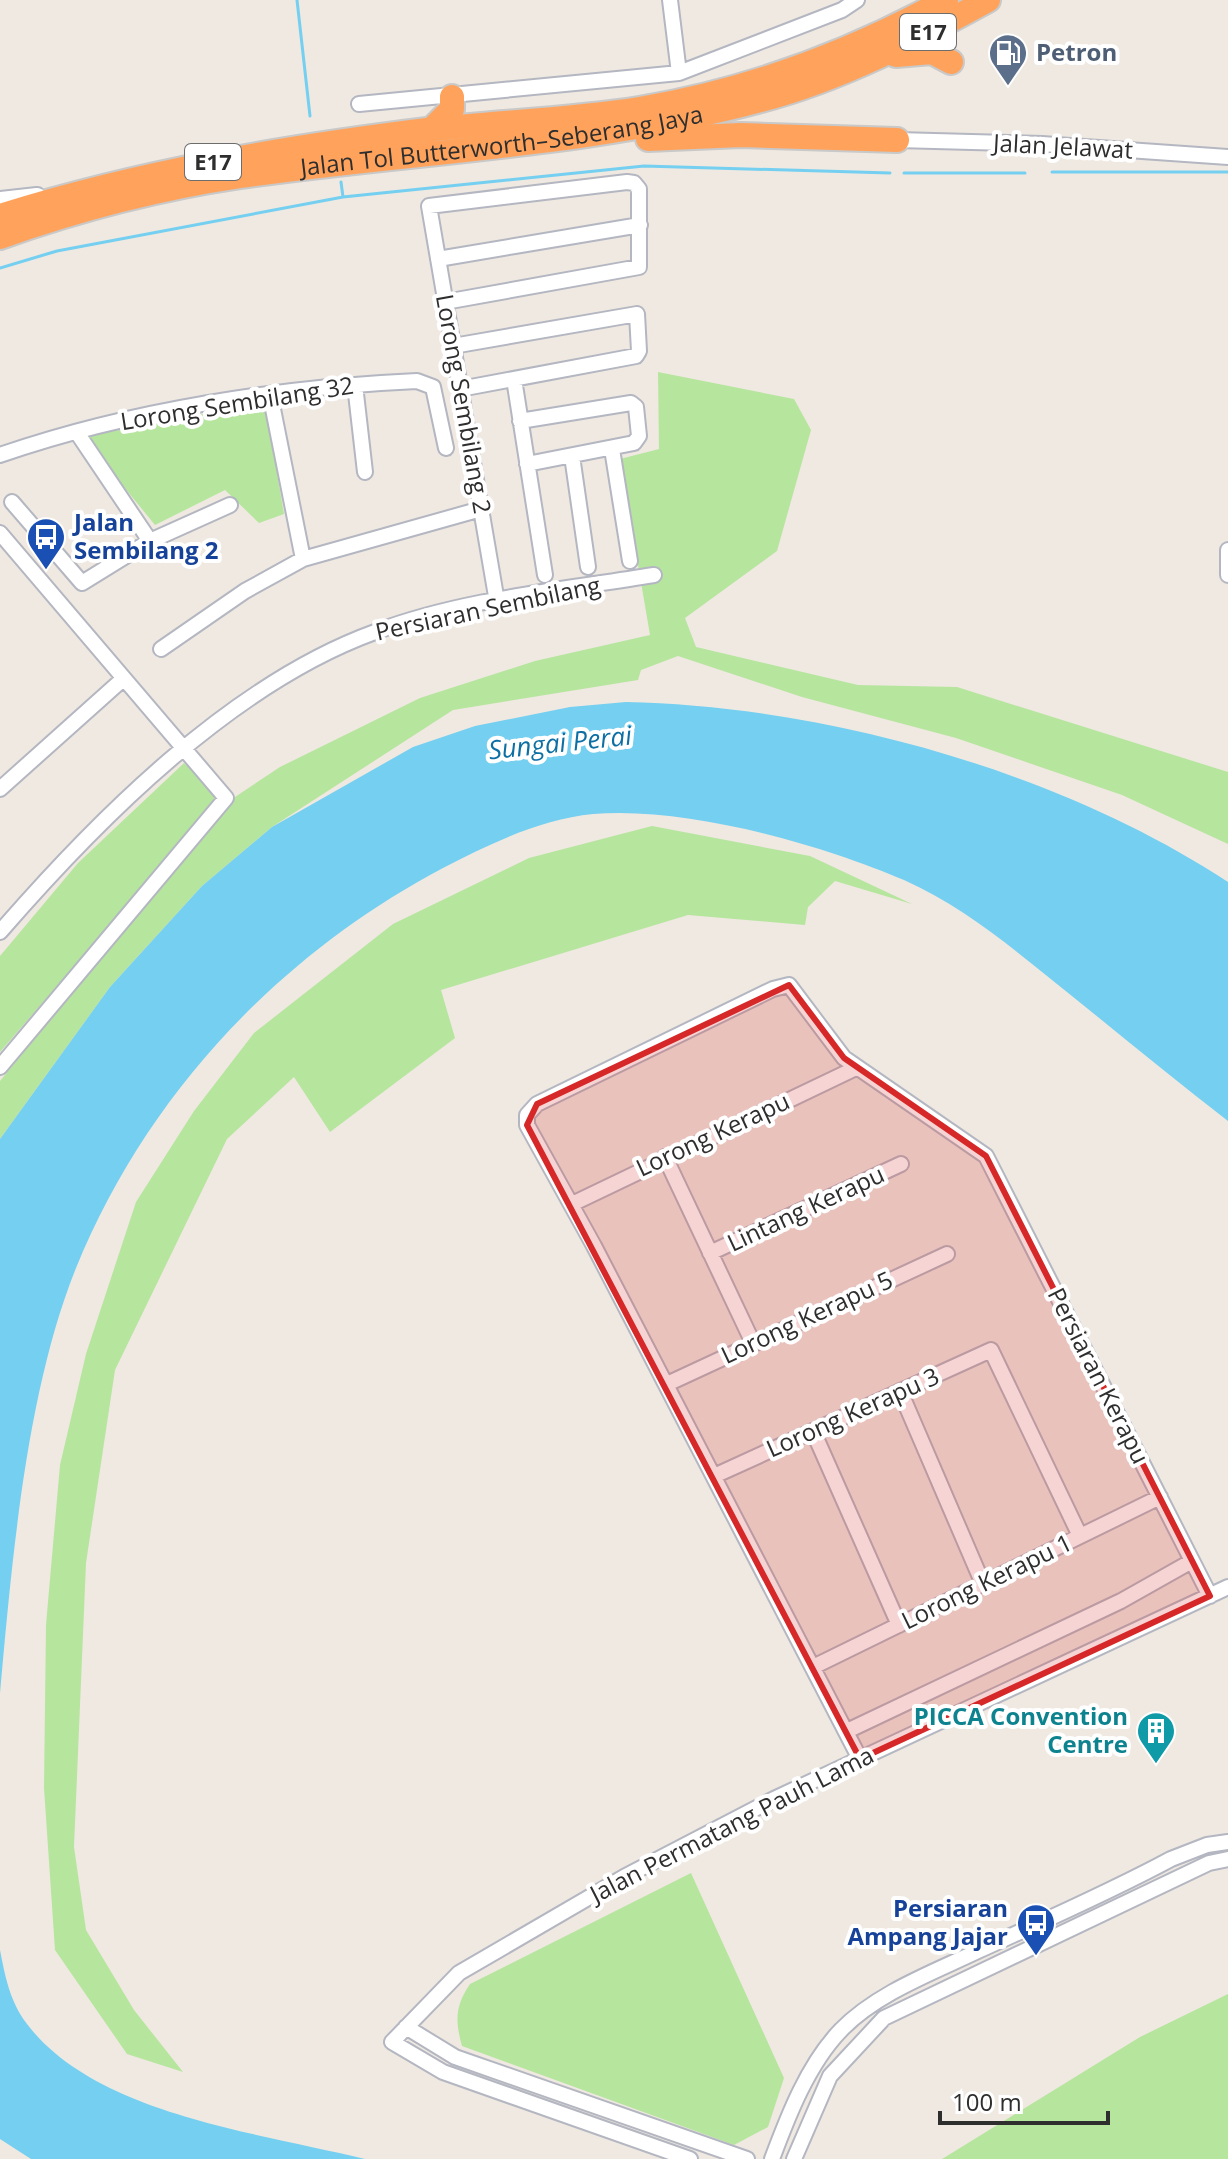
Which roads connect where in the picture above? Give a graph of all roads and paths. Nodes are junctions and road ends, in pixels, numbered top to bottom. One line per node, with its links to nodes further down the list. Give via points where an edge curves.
1 (670, 0): 8 (street)
2 (857, 0): 8 (street)
3 (923, 0): 6 (highway)
4 (946, 0): 6 (highway, Jalan Tol Butterworth–Seberang Jaya / E17)
5 (988, 0): 6 (highway, Jalan Tol Butterworth–Seberang Jaya / E17)
6 (862, 53): 7 (highway, via 932,52); 11 (highway, Jalan Tol Butterworth–Seberang Jaya / E17, via 697,97 572,117); 13 (highway, Jalan Tol Butterworth–Seberang Jaya / E17, via 763,100 667,123)
7 (951, 62)
8 (679, 73): 9 (street)
9 (452, 97): 10 (street); 11 (highway, via 452,109)
10 (359, 104)
11 (431, 130): 15 (highway, Jalan Tol Butterworth–Seberang Jaya / E17, via 248,156)
12 (897, 140): 13 (highway, via 741,135); 14 (street, Jalan Jelawat)
13 (546, 142): 19 (highway, Jalan Tol Butterworth–Seberang Jaya / E17, via 240,176 139,197)
14 (1228, 157)
15 (70, 194): 16 (main road); 17 (highway, Jalan Tol Butterworth–Seberang Jaya / E17)
16 (0, 201)
17 (0, 216)
18 (640, 225): 20 (street); 20 (street, Lorong Sembilang 2, via 639,189 634,183 429,206); 21 (street, via 639,267)
19 (0, 237)
20 (438, 259): 21 (street, Lorong Sembilang 2)
21 (445, 302): 22 (street, Lorong Sembilang 2)
22 (453, 346): 23 (street, via 637,314 636,356); 25 (street, Lorong Sembilang 2)
23 (514, 379): 25 (street); 27 (street)
24 (355, 385): 26 (street, Lorong Sembilang 32); 29 (street, Lorong Sembilang 32, via 430,383); 34 (street)
25 (460, 389): 37 (street, Lorong Sembilang 2)
26 (270, 394): 28 (street, Lorong Sembilang 32, via 136,417); 41 (street)
27 (520, 421): 30 (street, via 631,403 639,436 634,443); 33 (street)
28 (78, 434): 31 (street, Lorong Sembilang 32); 39 (street)
29 (446, 448)
30 (612, 449): 32 (street); 42 (street)
31 (0, 455)
32 (572, 456): 33 (street); 43 (street)
33 (527, 464): 44 (street)
34 (365, 472)
35 (12, 502): 39 (street, via 78,582)
36 (230, 505): 39 (street)
37 (481, 509): 41 (street); 47 (street, Lorong Sembilang 2)
38 (0, 533): 49 (street)
39 (150, 541)
40 (1228, 550): 46 (street)
41 (303, 559): 48 (street, via 245,591)
42 (630, 561)
43 (588, 567)
44 (545, 575)
45 (654, 575): 47 (street, Persiaran Sembilang)
46 (1228, 575)
47 (497, 602): 50 (street, Persiaran Sembilang, via 413,620 344,644 289,673)
48 (161, 649)
49 (123, 679): 50 (street); 51 (street)
50 (183, 750): 52 (street, Persiaran Sembilang, via 65,857); 53 (street, via 226,798)
51 (0, 789)
52 (0, 932)
53 (0, 1067)
54 (856, 1068): 55 (street, Lorong Kerapu); 57 (street, via 832,1047 789,985 656,1044 537,1104 527,1115 532,1135); 65 (street, Persiaran Kerapu, via 986,1156)
55 (665, 1157): 57 (street, Lorong Kerapu); 58 (street)
56 (901, 1164): 58 (street, Lintang Kerapu)
57 (572, 1204): 61 (street)
58 (710, 1253): 60 (street)
59 (947, 1254): 60 (street, Lorong Kerapu 5)
60 (753, 1343): 61 (street, Lorong Kerapu 5)
61 (667, 1384): 64 (street)
62 (900, 1391): 63 (street, Lorong Kerapu 3); 66 (street, Lorong Kerapu 3, via 991,1350); 68 (street)
63 (813, 1431): 64 (street, Lorong Kerapu 3); 71 (street)
64 (714, 1476): 72 (street)
65 (1160, 1497): 66 (street, Lorong Kerapu 1); 67 (street, Persiaran Kerapu)
66 (1080, 1536): 68 (street, Lorong Kerapu 1)
67 (1192, 1561): 70 (street, Persiaran Kerapu); 73 (street, via 1121,1601)
68 (983, 1584): 71 (street, Lorong Kerapu 1)
69 (1228, 1587): 70 (street, Jalan Permatang Pauh Lama)
70 (1210, 1596): 74 (street, Jalan Permatang Pauh Lama)
71 (899, 1625): 72 (street, Lorong Kerapu 1)
72 (813, 1667): 73 (street)
73 (847, 1731): 74 (street)
74 (860, 1759): 77 (street, Jalan Permatang Pauh Lama, via 695,1838 531,1930 459,1973)
75 (1228, 1842): 80 (street, via 1171,1859 876,2003 841,2030 822,2055)
76 (1228, 1859): 81 (street, via 1209,1863 884,2018 830,2076)
77 (406, 2027): 78 (street, Jalan Permatang Pauh Lama, via 392,2042 443,2072); 79 (street, via 455,2057)
78 (690, 2159)
79 (747, 2159)
80 (772, 2159)
81 (794, 2159)

